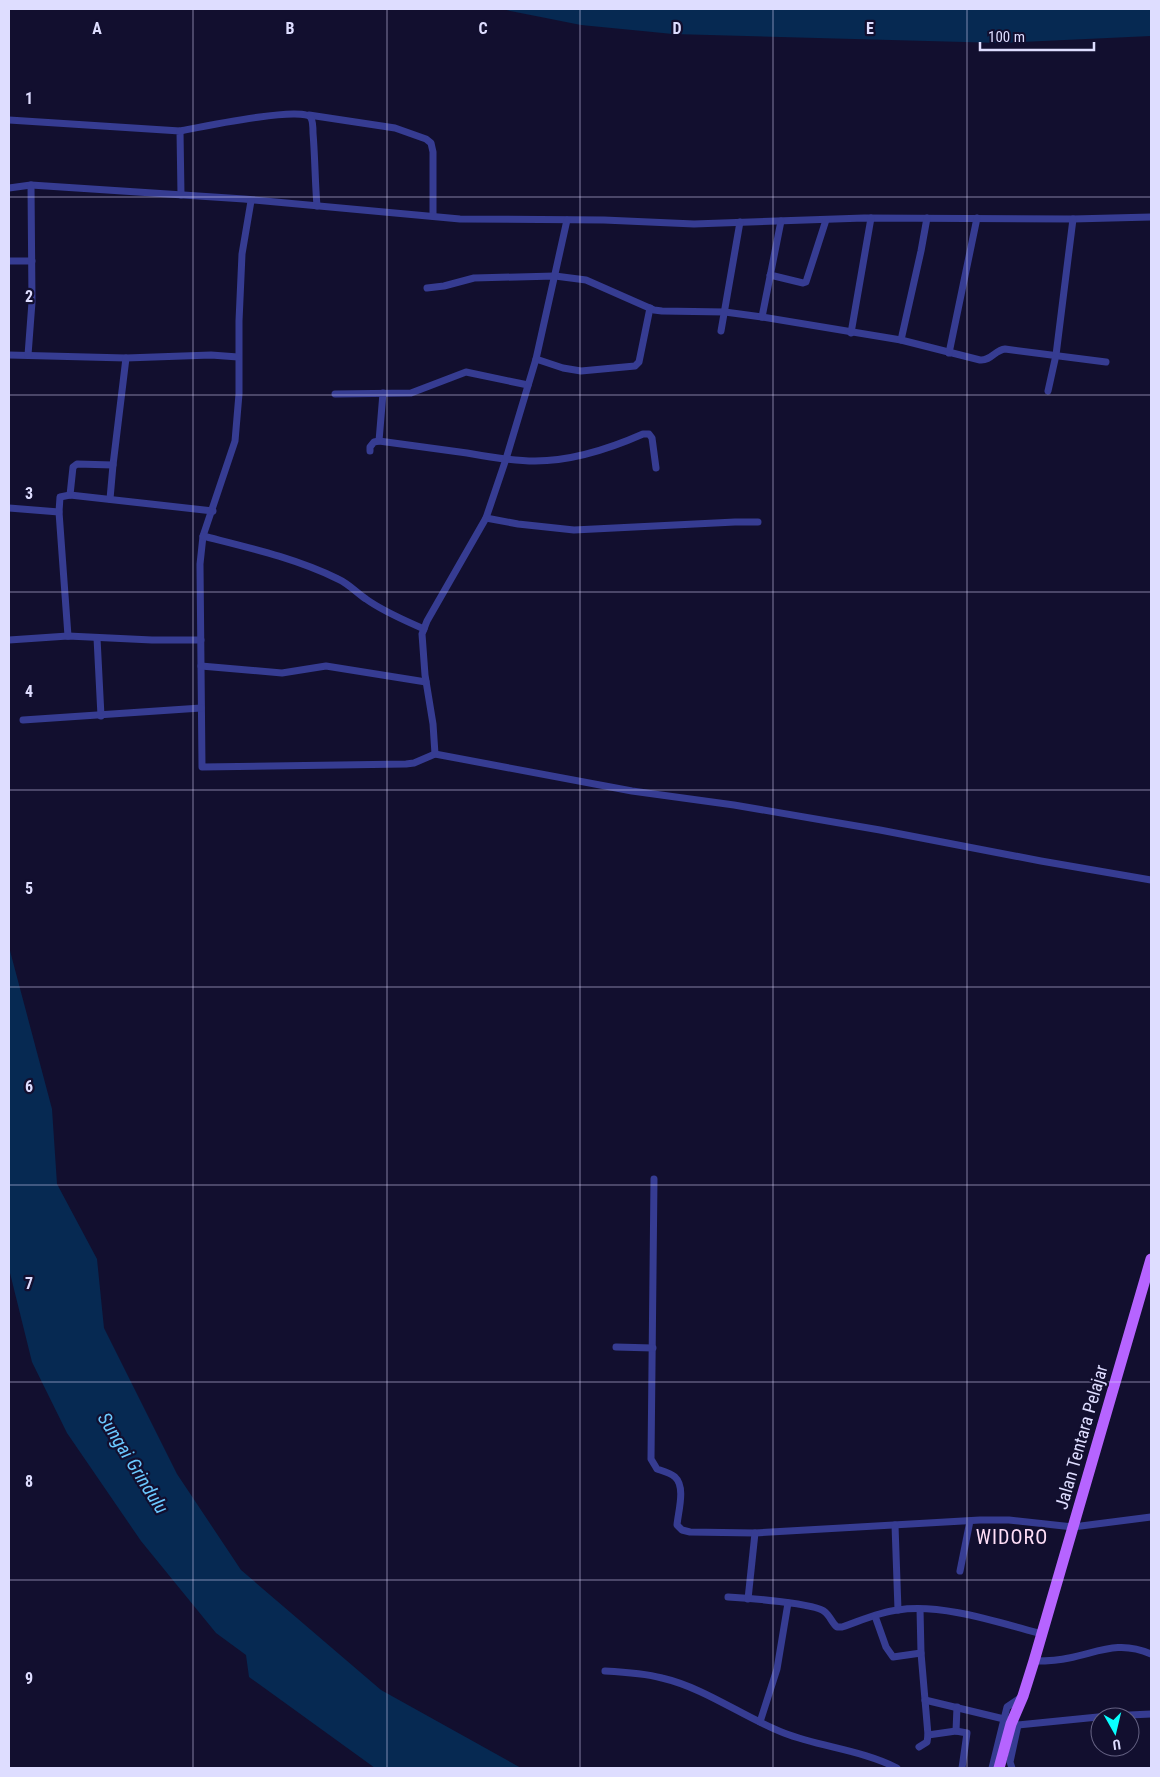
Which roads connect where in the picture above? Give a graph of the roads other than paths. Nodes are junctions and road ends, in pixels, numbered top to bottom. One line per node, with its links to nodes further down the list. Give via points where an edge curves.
1 (309, 115): 3 (street, via 274,115); 8 (street, via 312,118); 9 (street, via 395,128 426,138 433,152)
2 (9, 120): 3 (street)
3 (180, 131): 6 (street)
4 (31, 185): 5 (street); 6 (street); 20 (street)
5 (9, 188)
6 (181, 195): 7 (street)
7 (251, 201): 8 (street); 34 (street, via 242,254)
8 (317, 206): 9 (street)
9 (433, 216): 15 (street)
10 (1151, 217): 14 (street)
11 (871, 218): 12 (street); 16 (street); 28 (street)
12 (927, 218): 13 (street); 29 (street)
13 (977, 218): 14 (street); 30 (street)
14 (1072, 219): 31 (street)
15 (567, 220): 18 (street, via 694,224); 22 (street)
16 (826, 220): 17 (street); 21 (street, via 806,282)
17 (781, 221): 18 (street); 21 (street)
18 (740, 222): 25 (street)
19 (9, 261): 20 (street)
20 (32, 261): 33 (street)
21 (770, 275): 26 (street)
22 (554, 276): 23 (street, via 474,278); 24 (street, via 586,280); 36 (street)
23 (427, 288)
24 (650, 308): 25 (street); 36 (street, via 639,362 635,366 581,371)
25 (725, 312): 26 (street); 27 (street)
26 (762, 317): 28 (street)
27 (721, 331)
28 (851, 332): 29 (street)
29 (901, 340): 30 (street)
30 (949, 353): 31 (street, via 986,360 1001,350)
31 (1056, 354): 37 (street); 39 (street)
32 (9, 355): 33 (street)
33 (28, 355): 35 (street)
34 (238, 357): 35 (street); 50 (street, via 240,394 235,441)
35 (126, 358): 45 (street)
36 (536, 359): 38 (street)
37 (1106, 362)
38 (528, 386): 40 (street, via 466,372 411,393); 44 (street)
39 (1048, 391)
40 (383, 393): 41 (street); 42 (street)
41 (335, 394)
42 (379, 441): 43 (street, via 374,442); 44 (street)
43 (370, 451)
44 (506, 459): 46 (street, via 572,458 611,448 646,434 652,438); 52 (street)
45 (113, 466): 47 (street, via 77,464 73,468); 48 (street)
46 (656, 468)
47 (70, 496): 48 (street); 51 (street, via 60,497)
48 (110, 499): 50 (street)
49 (9, 508): 51 (street)
50 (213, 511): 54 (street)
51 (59, 512): 56 (street)
52 (486, 518): 53 (street, via 574,530); 55 (street)
53 (758, 522)
54 (203, 536): 55 (street, via 273,553 313,568 341,580 366,600); 59 (street)
55 (424, 629): 61 (street)
56 (68, 636): 57 (street); 58 (street)
57 (97, 638): 59 (street); 63 (street)
58 (9, 640)
59 (201, 640): 60 (street)
60 (201, 666): 61 (street, via 282,673 326,666); 62 (street)
61 (426, 682): 65 (street)
62 (201, 708): 63 (street); 65 (street, via 201,765 204,768 406,764)
63 (101, 716): 64 (street)
64 (23, 720)
65 (435, 754): 66 (street)
66 (1151, 880)
67 (654, 1179): 70 (street)
68 (1151, 1259): 74 (main road, Jalan Tentara Pelajar)
69 (616, 1348): 70 (street)
70 (652, 1348): 75 (street, via 650,1459 657,1470 670,1474 679,1483 677,1525 690,1532)
71 (1151, 1517): 74 (street)
72 (970, 1521): 73 (street); 74 (street, via 1009,1520); 76 (street)
73 (895, 1525): 75 (street); 81 (street)
74 (1073, 1527): 83 (main road, Jalan Tentara Pelajar)
75 (755, 1533): 78 (street)
76 (960, 1571)
77 (728, 1597): 78 (street)
78 (748, 1599): 79 (street)
79 (788, 1603): 82 (street, via 824,1611 837,1627); 91 (street, via 777,1669)
80 (920, 1609): 81 (street); 83 (street, via 950,1612); 84 (street)
81 (898, 1610): 82 (street)
82 (875, 1616): 84 (street, via 889,1654 897,1657)
83 (1042, 1634): 86 (main road, Jalan Tentara Pelajar)
84 (921, 1653): 88 (street)
85 (1151, 1654): 86 (street, via 1141,1649 1108,1648 1056,1661)
86 (1034, 1661): 92 (main road, Jalan Tentara Pelajar)
87 (605, 1671): 91 (street, via 663,1678)
88 (925, 1700): 89 (street); 94 (street)
89 (957, 1707): 92 (street); 93 (street)
90 (1151, 1714): 92 (street)
91 (760, 1722): 96 (street, via 784,1733)
92 (1011, 1722): 98 (street); 99 (main road, Jalan Tentara Pelajar); 100 (street)
93 (956, 1731): 94 (street); 97 (street, via 968,1735)
94 (928, 1735): 95 (street, via 927,1742)
95 (919, 1746)
96 (897, 1768)
97 (962, 1768)
98 (992, 1768)
99 (999, 1768)
100 (1012, 1768)

